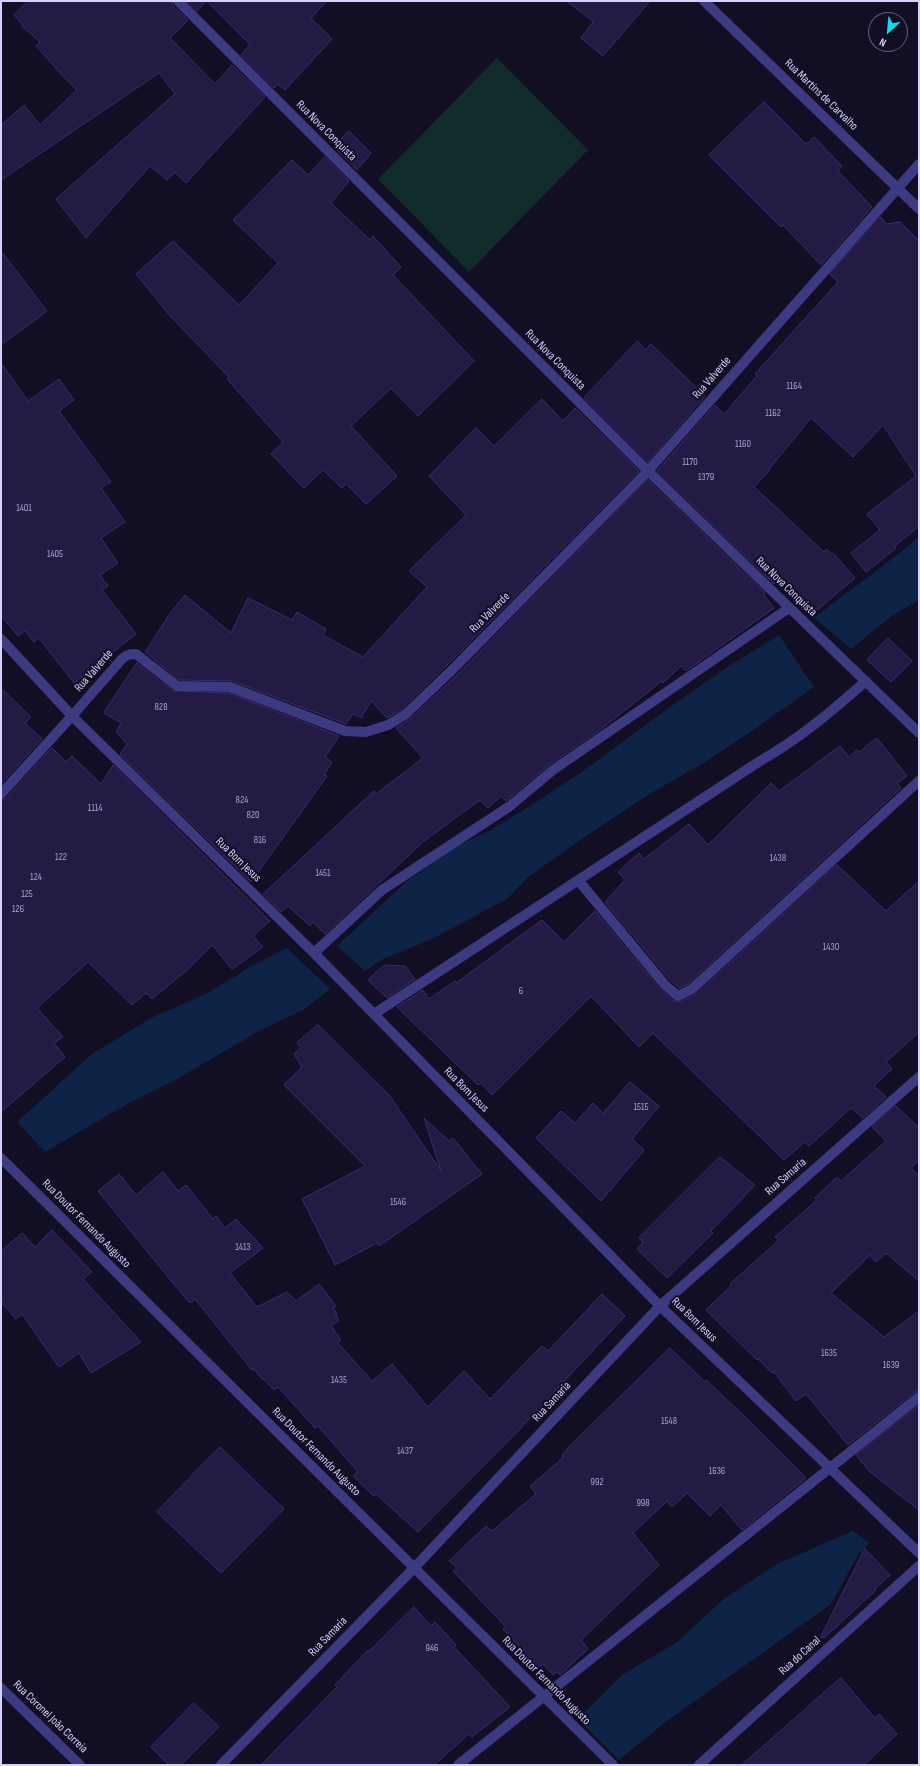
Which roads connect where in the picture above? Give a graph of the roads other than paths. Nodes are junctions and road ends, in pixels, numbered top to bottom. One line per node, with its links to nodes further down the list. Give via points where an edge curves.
1 (178, 1): 6 (street, Rua Nova Conquista)
2 (704, 1): 4 (street, Rua Martins de Carvalho)
3 (919, 164): 4 (street, Rua Valverde)
4 (898, 187): 5 (street, Rua Martins de Carvalho); 6 (street, Rua Valverde)
5 (919, 209)
6 (648, 471): 7 (street, Rua Nova Conquista); 10 (street, Rua Valverde, via 453,669 406,714 388,725 366,732 346,731 230,687 177,686 136,654 125,656)
7 (788, 608): 9 (street, Rua Nova Conquista); 15 (street, via 553,770 500,813 382,890)
8 (1, 639): 10 (street, Rua Bom Jesus)
9 (866, 681): 11 (street, Rua Nova Conquista); 14 (street, via 818,723 785,747)
10 (72, 716): 13 (street, Rua Valverde); 15 (street, Rua Bom Jesus)
11 (919, 733)
12 (919, 781): 14 (street, via 692,989 678,996 665,985)
13 (1, 794)
14 (578, 880): 16 (street)
15 (314, 953): 16 (street, Rua Bom Jesus)
16 (374, 1014): 19 (street, Rua Bom Jesus)
17 (919, 1077): 19 (street, Rua Samaria)
18 (1, 1158): 24 (street, Rua Doutor Fernando Augusto)
19 (660, 1306): 21 (street, Rua Bom Jesus); 24 (street, Rua Samaria)
20 (919, 1397): 21 (street)
21 (829, 1468): 22 (street, Rua Bom Jesus); 26 (street)
22 (919, 1553)
23 (919, 1566): 31 (street, Rua do Canal)
24 (414, 1568): 26 (street, Rua Doutor Fernando Augusto); 28 (street, Rua Samaria)
25 (1, 1688): 27 (street, Rua Coronel João Correia)
26 (543, 1696): 29 (street); 30 (street, Rua Doutor Fernando Augusto)
27 (80, 1765)
28 (222, 1765)
29 (458, 1765)
30 (613, 1765)
31 (699, 1765)

